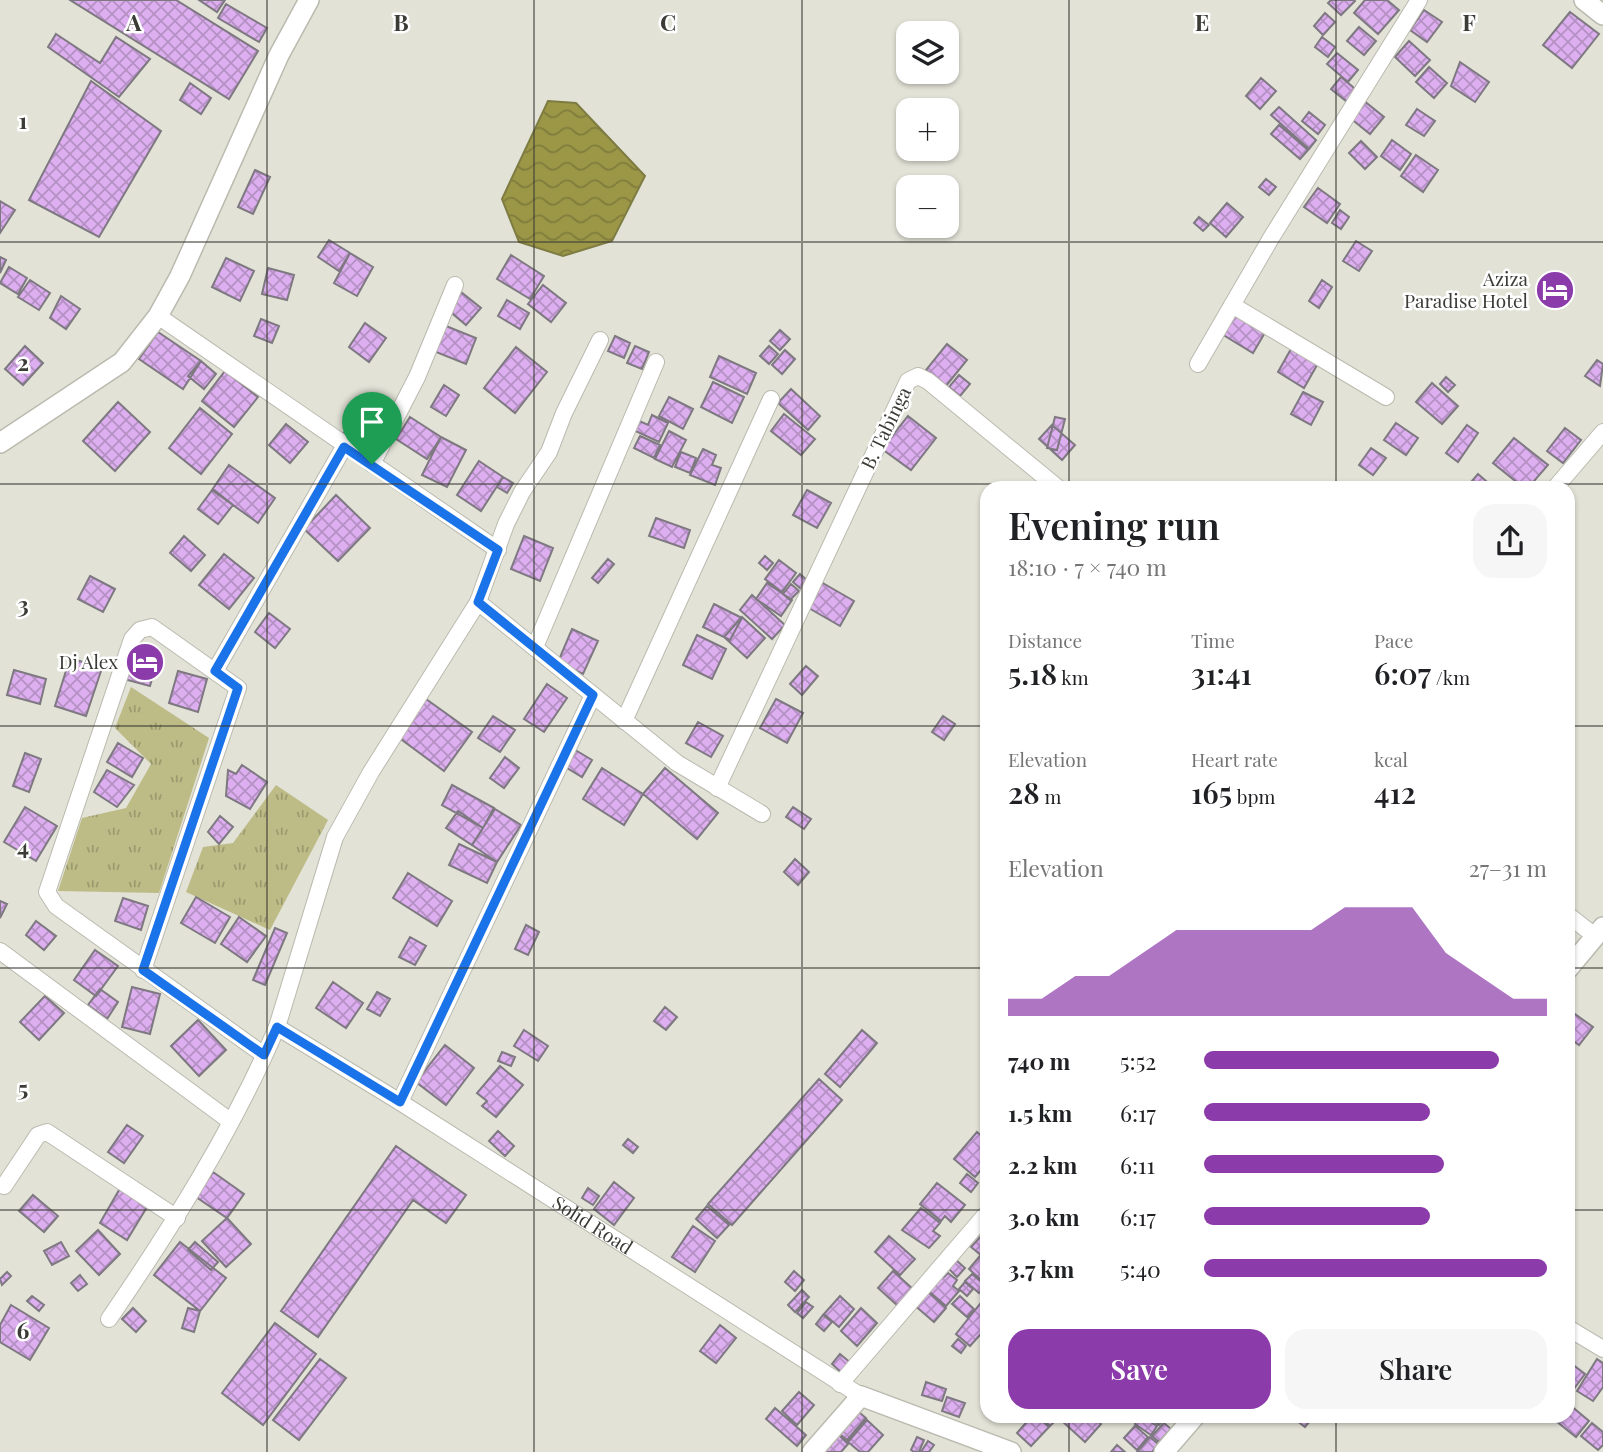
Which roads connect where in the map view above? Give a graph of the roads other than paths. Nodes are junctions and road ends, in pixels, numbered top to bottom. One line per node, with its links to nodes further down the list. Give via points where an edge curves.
1 (309, 0): 7 (street)
2 (1419, 0): 6 (street)
3 (1584, 0): 4 (street)
4 (1603, 15)
5 (455, 285): 16 (street, via 417,377)
6 (1232, 305): 10 (street); 11 (street)
7 (158, 316): 14 (street, via 122,362); 15 (street)
8 (600, 340): 19 (street)
9 (656, 362): 21 (street)
10 (1198, 364)
11 (1386, 397)
12 (772, 399): 24 (street)
13 (1603, 432): 18 (street)
14 (0, 443)
15 (344, 447): 16 (street); 22 (street)
16 (372, 464): 19 (street)
17 (1049, 481): 25 (street, B. Tabinga, via 928,381 918,376 908,381)
18 (1561, 481)
19 (498, 550): 20 (street)
20 (478, 602): 21 (street); 32 (street, via 335,836)
21 (535, 647): 23 (street)
22 (215, 671): 31 (street, via 238,688); 31 (street, via 152,627 135,634 47,884 51,901)
23 (593, 695): 24 (street); 34 (street)
24 (624, 721): 25 (street)
25 (717, 788): 26 (street)
26 (762, 814)
27 (1575, 919): 28 (street)
28 (1599, 931): 30 (street)
29 (0, 951): 35 (street)
30 (1575, 960)
31 (143, 970): 33 (street)
32 (277, 1027): 33 (street); 34 (street, Solid Road)
33 (264, 1055): 35 (street)
34 (400, 1102): 42 (street, Solid Road)
35 (230, 1121): 37 (street)
36 (4, 1186): 37 (street, via 38,1135 47,1132)
37 (177, 1217): 39 (street)
38 (980, 1221): 42 (street)
39 (109, 1319)
40 (1575, 1332): 41 (street)
41 (1603, 1349)
42 (840, 1384): 43 (street, Solid Road)
43 (861, 1396): 45 (street); 46 (street, Solid Road)
44 (1189, 1423): 47 (street)
45 (812, 1452)
46 (1012, 1452)
47 (1164, 1452)

